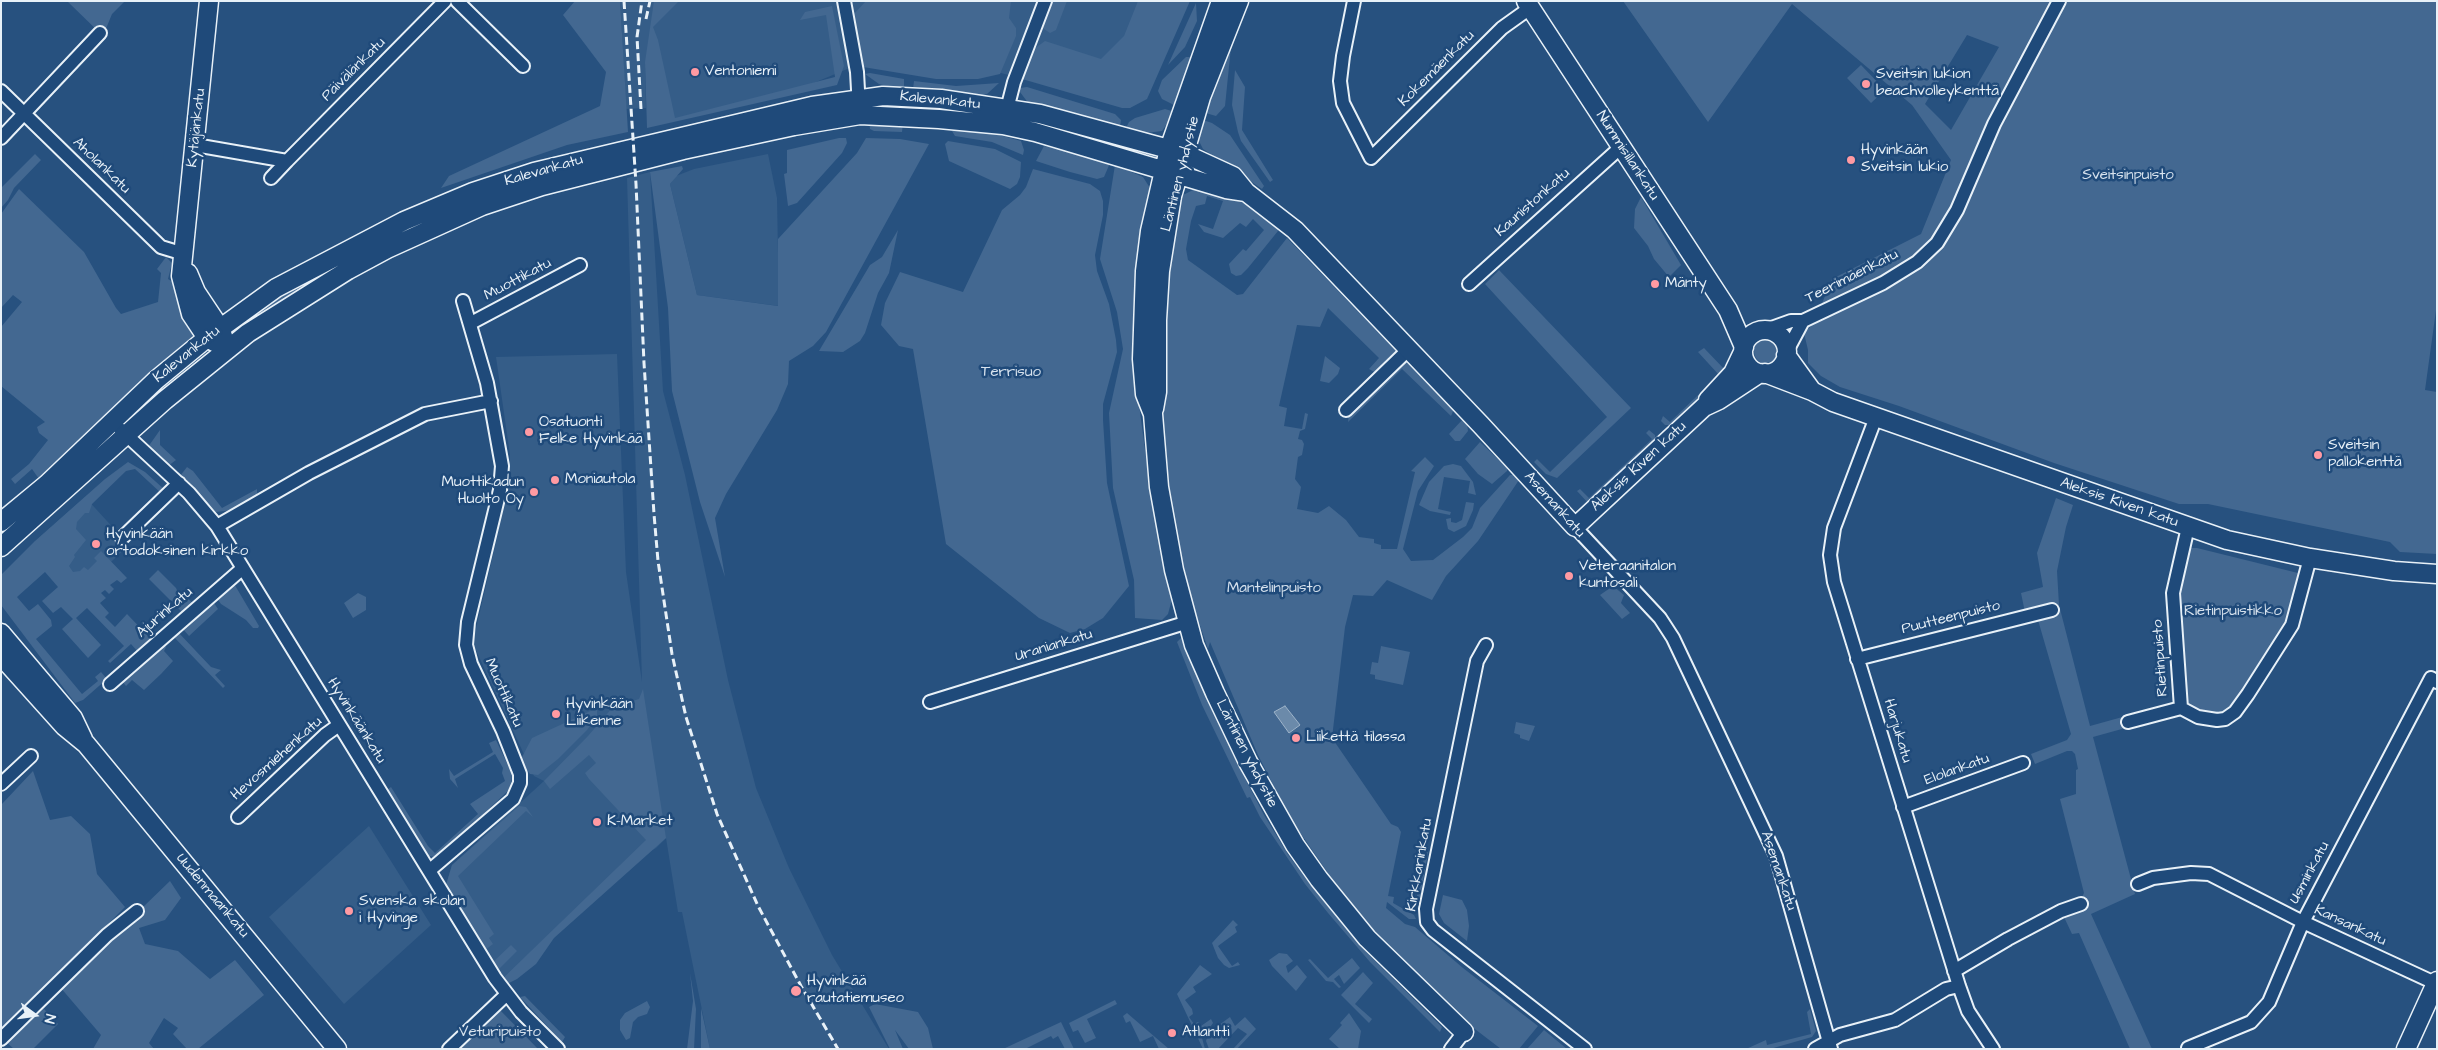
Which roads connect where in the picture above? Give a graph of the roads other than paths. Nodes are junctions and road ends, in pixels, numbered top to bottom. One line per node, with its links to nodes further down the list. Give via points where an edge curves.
1 (209, 1): 19 (main road, Kytäjänkatu)
2 (445, 1): 22 (street, Päivälänkatu)
3 (458, 1): 12 (street)
4 (844, 1): 14 (street, via 857,72)
5 (1045, 1): 15 (street)
6 (1221, 1): 21 (main road, Läntinen yhdystie)
7 (1239, 1): 21 (main road, Läntinen yhdystie)
8 (1354, 1): 10 (street, Kokemäenkatu, via 1340,82 1343,103 1371,158)
9 (2059, 1): 31 (street, Teerimäenkatu, via 1994,124 1957,210 1937,243 1902,273)
10 (1528, 4): 20 (main road, Nummisillankatu)
11 (100, 33): 16 (street)
12 (523, 66)
13 (1, 91): 16 (street, Aholankatu)
14 (859, 107): 15 (main road, Kalevankatu, via 908,96); 17 (main road, Kalevankatu); 34 (main road, Kalevankatu, via 812,106 534,172 473,192 404,221 320,264 276,288); 36 (main road, Kalevankatu, via 794,126 623,164 482,206 348,270 286,307)
15 (1007, 108): 17 (street); 21 (main road, Kalevankatu, via 1065,119)
16 (25, 114): 18 (street); 26 (street, Aholankatu, via 161,247)
17 (1003, 125): 23 (main road, Kalevankatu)
18 (1, 138)
19 (195, 145): 22 (street); 26 (main road, Kytäjänkatu)
20 (1621, 147): 28 (street, Kaunistonkatu); 30 (main road, Nummisillankatu)
21 (1176, 151): 23 (main road, Läntinen yhdystie); 25 (main road, Asemankatu, via 1232,176)
22 (287, 162): 24 (street, Päivälänkatu)
23 (1171, 173): 25 (main road, Asemankatu); 58 (main road, Läntinen yhdystie, via 1160,271 1157,392 1152,414 1161,496 1174,570)
24 (271, 178)
25 (1246, 192): 37 (main road, Asemankatu, via 1295,230)
26 (184, 254): 34 (main road, Kytäjänkatu)
27 (580, 265): 32 (street, Muottikatu)
28 (1469, 284)
29 (463, 301): 32 (street, Muottikatu)
30 (1728, 310): 33 (main road, Nummisillankatu); 35 (main road, Nummisillankatu)
31 (1803, 320): 33 (street, Teerimäenkatu); 38 (street, Teerimäenkatu)
32 (471, 323): 41 (street, Muottikatu)
33 (1763, 330): 35 (main road, via 1750,336); 38 (main road, via 1782,338)
34 (214, 333): 36 (main road, Kytäjänkatu); 45 (main road, Kalevankatu)
35 (1743, 349): 39 (main road, via 1748,366); 42 (main road, Aleksis Kiven katu, via 1738,367)
36 (227, 350): 46 (main road, Kalevankatu, via 165,400)
37 (1408, 350): 43 (street); 50 (main road, Asemankatu)
38 (1786, 353): 39 (main road, via 1781,366); 40 (main road, Aleksis Kiven katu)
39 (1763, 373): 40 (main road, Aleksis Kiven katu); 42 (main road, Aleksis Kiven katu)
40 (1812, 391): 44 (main road, Aleksis Kiven katu)
41 (491, 401): 49 (street, via 425,414 309,473); 75 (street, Muottikatu, via 502,466 500,490 468,622 466,645 471,664 520,774 520,783 513,799)
42 (1704, 407): 50 (main road, Aleksis Kiven katu)
43 (1346, 410)
44 (1876, 417): 51 (main road, Aleksis Kiven katu); 62 (street, Harjukatu, via 1834,528 1830,555 1834,582)
45 (112, 421): 46 (street, Hyvinkäänkatu); 48 (main road, Kalevankatu, via 48,484)
46 (127, 436): 47 (street, Hyvinkäänkatu); 53 (main road, Kalevankatu)
47 (179, 483): 49 (street, Hyvinkäänkatu); 52 (street)
48 (1, 522)
49 (217, 526): 55 (street, Hyvinkäänkatu)
50 (1575, 527): 86 (street, Asemankatu, via 1660,618 1673,638 1776,856)
51 (2188, 527): 54 (main road, Aleksis Kiven katu, via 2227,540); 66 (street, Rietinpuisto, via 2173,593)
52 (122, 538)
53 (1, 547)
54 (2310, 558): 56 (main road, Aleksis Kiven katu); 66 (street, Rietinpuisto, via 2292,625 2234,712 2225,719 2217,720 2198,717)
55 (243, 568): 64 (street, Ajurinkatu); 68 (street, Hyvinkäänkatu)
56 (2437, 574)
57 (2052, 610): 62 (street, Puutteenpuisto)
58 (1188, 622): 65 (street, Uraniankatu); 84 (main road, Läntinen yhdystie, via 1194,645 1248,762 1295,845 1318,879 1367,938)
59 (1, 633): 69 (main road, Uudenmaankatu, via 73,718)
60 (1486, 645): 92 (street, Kirkkarinkatu, via 1475,670 1426,909 1427,922)
61 (1, 656): 69 (main road, Uudenmaankatu, via 64,726)
62 (1857, 659): 73 (street, Harjukatu)
63 (2434, 680): 79 (street, Usminkatu)
64 (110, 684)
65 (930, 702)
66 (2181, 708): 67 (street)
67 (2128, 722)
68 (339, 725): 74 (street, Hevosmiehenkatu); 75 (street, Hyvinkäänkatu)
69 (86, 744): 88 (main road, Uudenmaankatu)
70 (31, 756): 72 (street)
71 (2023, 763): 73 (street, Elolankatu)
72 (1, 784)
73 (1903, 807): 80 (street, Harjukatu)
74 (238, 817)
75 (430, 870): 83 (street, Hyvinkäänkatu)
76 (2138, 884): 79 (street, Kansankatu, via 2153,878 2209,874)
77 (2081, 904): 80 (street, via 2061,911)
78 (137, 911): 85 (street, via 107,935)
79 (2303, 922): 81 (street, Kansankatu); 87 (street, Usminkatu, via 2276,989 2260,1013 2251,1022)
80 (1954, 971): 82 (street, Harjukatu)
81 (2436, 983): 95 (main road)
82 (1959, 986): 86 (street, via 1946,989 1895,1020 1840,1035); 94 (street, Harjukatu, via 1968,1011)
83 (506, 995): 89 (street); 90 (street, Hyvinkäänkatu)
84 (1464, 1032): 91 (street)
85 (1, 1038)
86 (1830, 1045): 93 (street)
87 (2188, 1048)
88 (337, 1049)
89 (449, 1049)
90 (558, 1049)
91 (1451, 1049)
92 (1585, 1049)
93 (1815, 1049)
94 (1993, 1049)
95 (2406, 1049)

